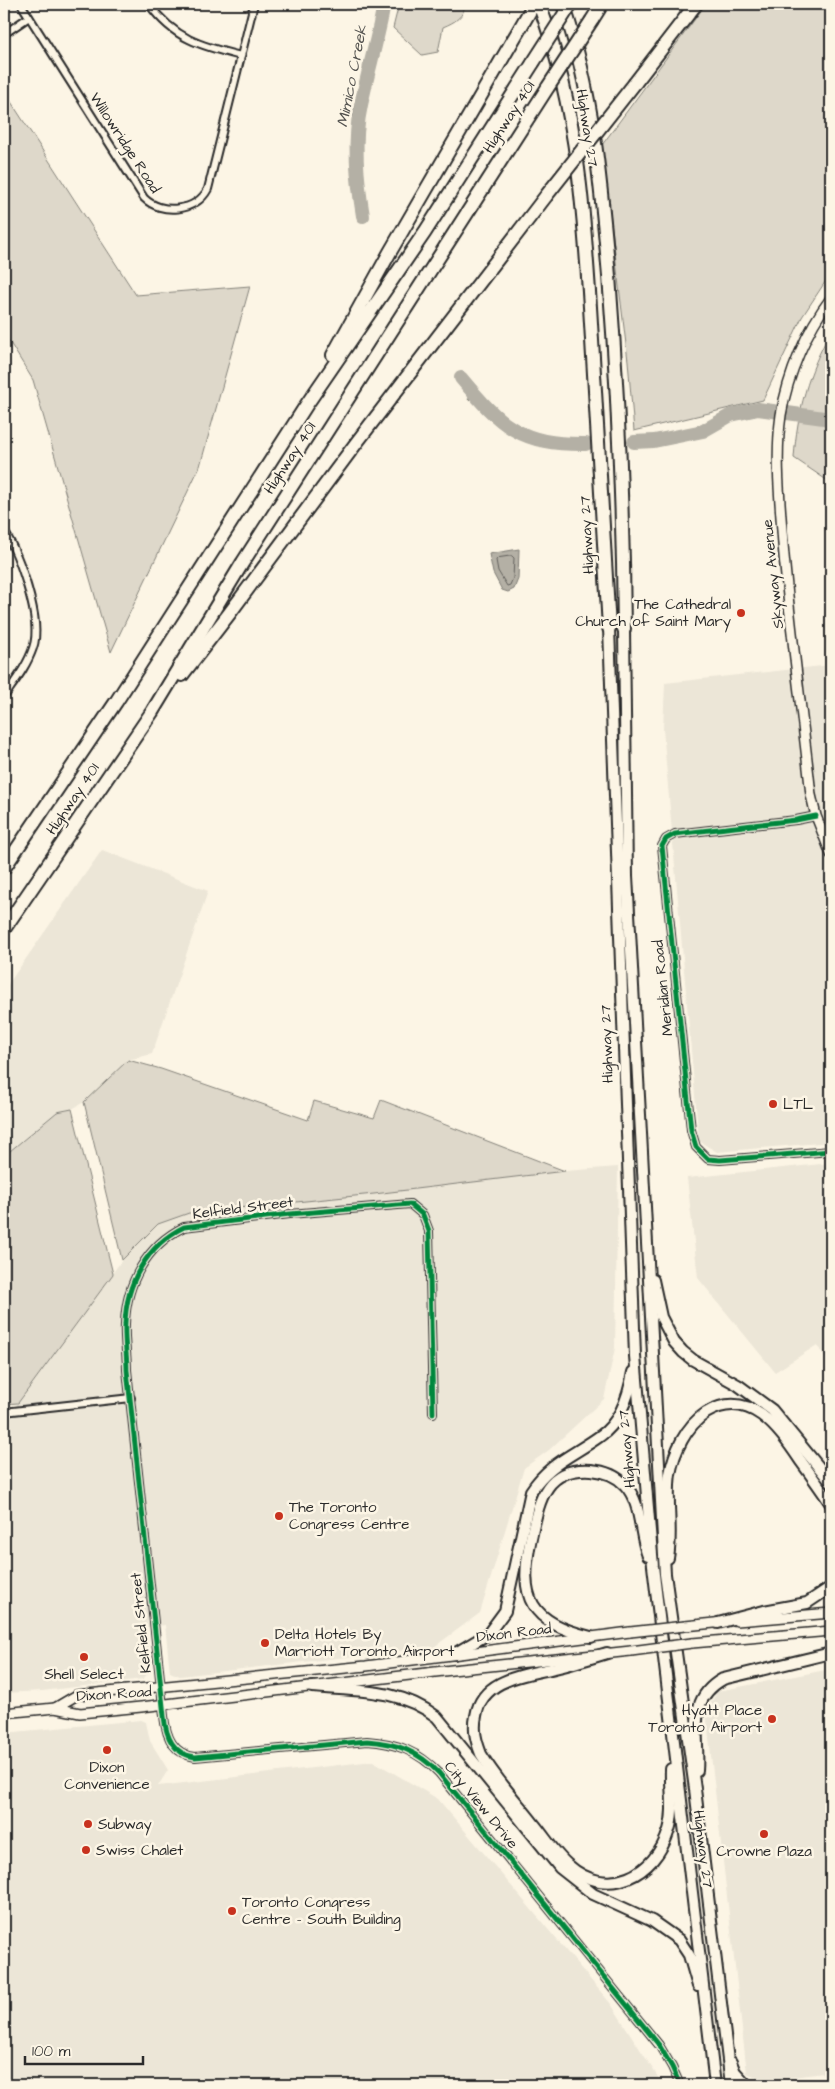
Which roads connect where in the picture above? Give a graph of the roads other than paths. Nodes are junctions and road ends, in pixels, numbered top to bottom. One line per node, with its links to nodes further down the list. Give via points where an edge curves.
1 (21, 4): 10 (street, Willowridge Road)
2 (149, 4): 12 (street, via 172,30 196,43)
3 (254, 4): 12 (street, Willowridge Road)
4 (534, 4): 14 (highway, via 390,252)
5 (539, 4): 16 (highway, Highway 27, via 562,75 579,182 590,307)
6 (563, 4): 17 (highway, Highway 27, via 589,100 604,220 618,405)
7 (571, 4): 14 (highway, Highway 401, bridge, via 398,272)
8 (602, 4): 19 (highway, Highway 401, bridge, via 243,562)
9 (696, 4): 19 (highway, bridge)
10 (29, 17): 11 (street); 12 (street, Willowridge Road, via 144,198 158,208 191,206 204,198)
11 (4, 34)
12 (241, 56)
13 (831, 298): 20 (main road, Skyway Avenue, via 815,321 792,375 778,438 786,580)
14 (307, 404): 22 (highway, Highway 401, via 116,702)
15 (4, 531): 18 (street, via 20,561 35,630 34,647 29,658)
16 (609, 628): 26 (main road, Highway 27)
17 (624, 628): 25 (main road, Highway 27, via 627,876)
18 (4, 697)
19 (152, 712): 23 (highway, Highway 401)
20 (816, 816): 21 (main road, Skyway Avenue); 24 (street, Meridian Road, via 675,834 666,838 662,846 691,1130 696,1147 708,1160)
21 (831, 854)
22 (4, 868)
23 (4, 929)
24 (831, 1151)
25 (648, 1264): 30 (main road, via 661,1317 674,1342 693,1360 738,1385 772,1410); 33 (main road, Highway 27)
26 (635, 1356): 32 (main road, Highway 27); 41 (main road, via 626,1400 613,1424 602,1436 549,1468 531,1491 508,1600 498,1623 488,1634)
27 (131, 1398): 28 (street); 29 (street, Kelfield Street, via 125,1325 128,1295 148,1256 172,1233 200,1225 410,1204 423,1215 429,1231); 44 (street, Kelfield Street)
28 (4, 1412)
29 (433, 1413)
30 (831, 1482)
31 (831, 1504): 33 (main road, via 770,1421 753,1409 738,1406 723,1406 710,1411 690,1428 674,1460 670,1476 671,1544)
32 (653, 1566): 38 (main road, via 645,1547 634,1498 613,1475 575,1469 547,1487 539,1502 526,1565 527,1591 538,1611 553,1624); 49 (main road, Highway 27)
33 (665, 1574): 50 (main road, Highway 27)
34 (831, 1587): 36 (main road, via 807,1603)
35 (831, 1613): 36 (main road, Dixon Road)
36 (718, 1623): 38 (main road, Dixon Road, bridge)
37 (831, 1631): 39 (main road, Dixon Road, bridge)
38 (592, 1637): 41 (main road, Dixon Road)
39 (607, 1653): 43 (main road, Dixon Road); 49 (main road, via 559,1668 521,1675 490,1690 476,1712 474,1728 478,1746 487,1763 568,1865 588,1877 614,1882 638,1874 655,1859 665,1840 670,1828)
40 (831, 1653): 50 (main road, via 722,1679 705,1692 698,1708)
41 (454, 1654): 42 (main road, Dixon Road)
42 (366, 1666): 43 (main road); 44 (main road, Dixon Road)
43 (368, 1680): 45 (main road, Dixon Road)
44 (160, 1686): 46 (street, Kelfield Street); 47 (main road, Dixon Road, via 77,1695)
45 (312, 1687): 46 (main road, Dixon Road); 51 (main road, via 406,1698 437,1717 560,1868 593,1894 652,1921 679,1940 689,1955)
46 (162, 1704): 47 (main road, Dixon Road, via 80,1713); 53 (street, City View Drive, via 171,1742 178,1752 188,1756 367,1741 402,1747 425,1760 439,1773 659,2045)
47 (55, 1708): 48 (main road, Dixon Road)
48 (4, 1713)
49 (673, 1746): 51 (main road, Highway 27)
50 (695, 1789): 52 (main road, Highway 27)
51 (709, 2030): 54 (main road, Highway 27)
52 (727, 2054): 55 (main road, Highway 27); 56 (main road, via 735,2072)
53 (680, 2085)
54 (715, 2085)
55 (731, 2085)
56 (747, 2085)

